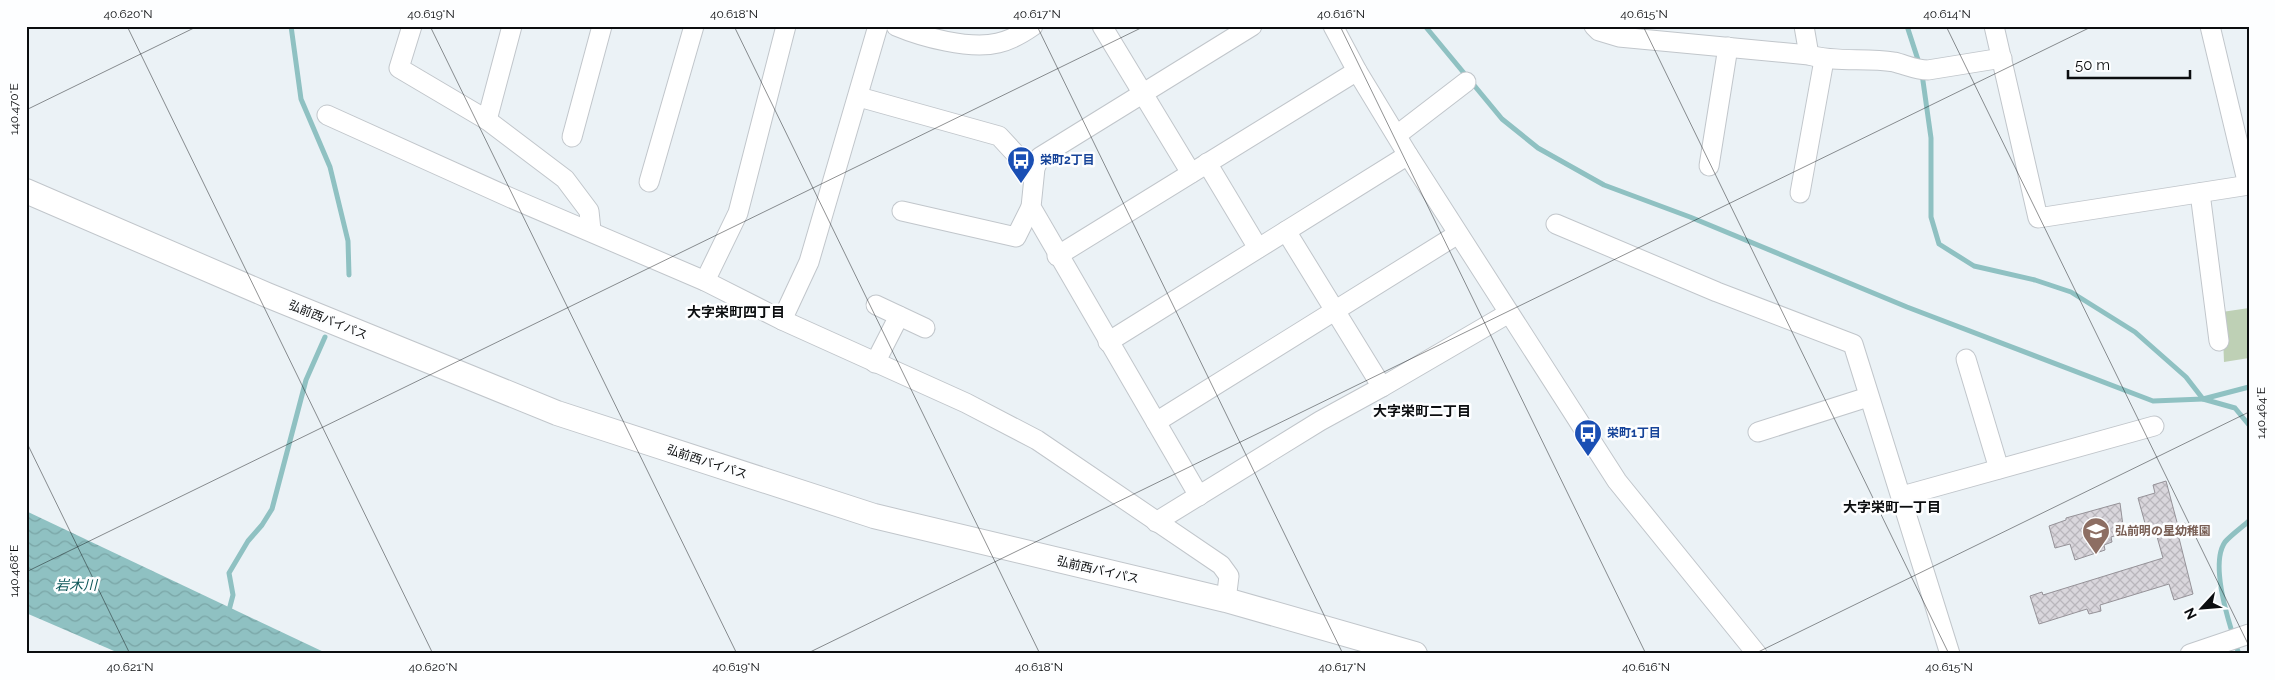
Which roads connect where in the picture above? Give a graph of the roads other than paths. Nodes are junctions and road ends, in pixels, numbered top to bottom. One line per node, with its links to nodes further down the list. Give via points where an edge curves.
1 (412, 26): 24 (street, via 399,68)
2 (512, 26): 24 (street)
3 (602, 26): 26 (street)
4 (694, 26): 32 (street)
5 (786, 26): 45 (street, via 738,213)
6 (878, 26): 22 (street)
7 (896, 26): 8 (street, via 973,45 998,43)
8 (1033, 26)
9 (1102, 26): 21 (street)
10 (1252, 26): 21 (street)
11 (1333, 26): 19 (street)
12 (1594, 26): 16 (street, via 1599,31 1619,37)
13 (1804, 26): 17 (street)
14 (1994, 26): 18 (street)
15 (2210, 26): 33 (street)
16 (1728, 47): 17 (street); 29 (street)
17 (1816, 58): 18 (street, via 1893,62 1923,70); 35 (street)
18 (2002, 58): 36 (street, via 2038,218)
19 (1357, 71): 25 (street); 28 (street)
20 (1466, 82): 25 (street)
21 (1143, 94): 30 (street, via 1040,157); 31 (street)
22 (859, 97): 30 (street, via 999,136 1023,162); 50 (street, via 809,262)
23 (327, 115): 40 (street, via 511,198)
24 (487, 120): 40 (street, via 565,180 589,211)
25 (1397, 136): 27 (street)
26 (572, 137)
27 (1408, 155): 41 (street); 42 (street)
28 (1207, 162): 31 (street); 43 (street)
29 (1709, 166)
30 (1035, 168): 37 (street)
31 (1190, 173): 44 (street)
32 (649, 182)
33 (2248, 185): 36 (street)
34 (26, 191): 65 (street, 弘前西バイパス, via 267,295 557,413 874,516)
35 (1800, 193)
36 (2200, 193): 52 (street)
37 (1031, 207): 38 (street, via 1016,237); 44 (street)
38 (902, 211)
39 (1556, 224): 57 (street, via 1853,344)
40 (591, 230): 45 (street)
41 (1286, 231): 43 (street); 47 (street)
42 (1458, 234): 47 (street); 48 (street)
43 (1258, 248): 53 (street)
44 (1057, 256): 53 (street)
45 (705, 281): 50 (street)
46 (876, 305): 49 (street)
47 (1335, 311): 56 (street); 58 (street)
48 (1509, 313): 56 (street); 68 (street, via 1617,481)
49 (899, 316): 51 (street); 55 (street)
50 (782, 320): 55 (street)
51 (924, 328)
52 (2219, 341)
53 (1108, 342): 58 (street)
54 (1966, 359): 61 (street)
55 (875, 363): 64 (street, via 966,403 1037,440)
56 (1382, 387): 62 (street, via 1320,420)
57 (1868, 397): 60 (street); 63 (street)
58 (1156, 422): 62 (street)
59 (2154, 426): 61 (street)
60 (1758, 432)
61 (1999, 469): 63 (street)
62 (1199, 496): 64 (street)
63 (1902, 496): 69 (street)
64 (1156, 522): 65 (street, via 1221,565 1229,576)
65 (1226, 600): 67 (street, 弘前西バイパス)
66 (2237, 638): 70 (street)
67 (1415, 654)
68 (1757, 654)
69 (1950, 654)
70 (2190, 654)

